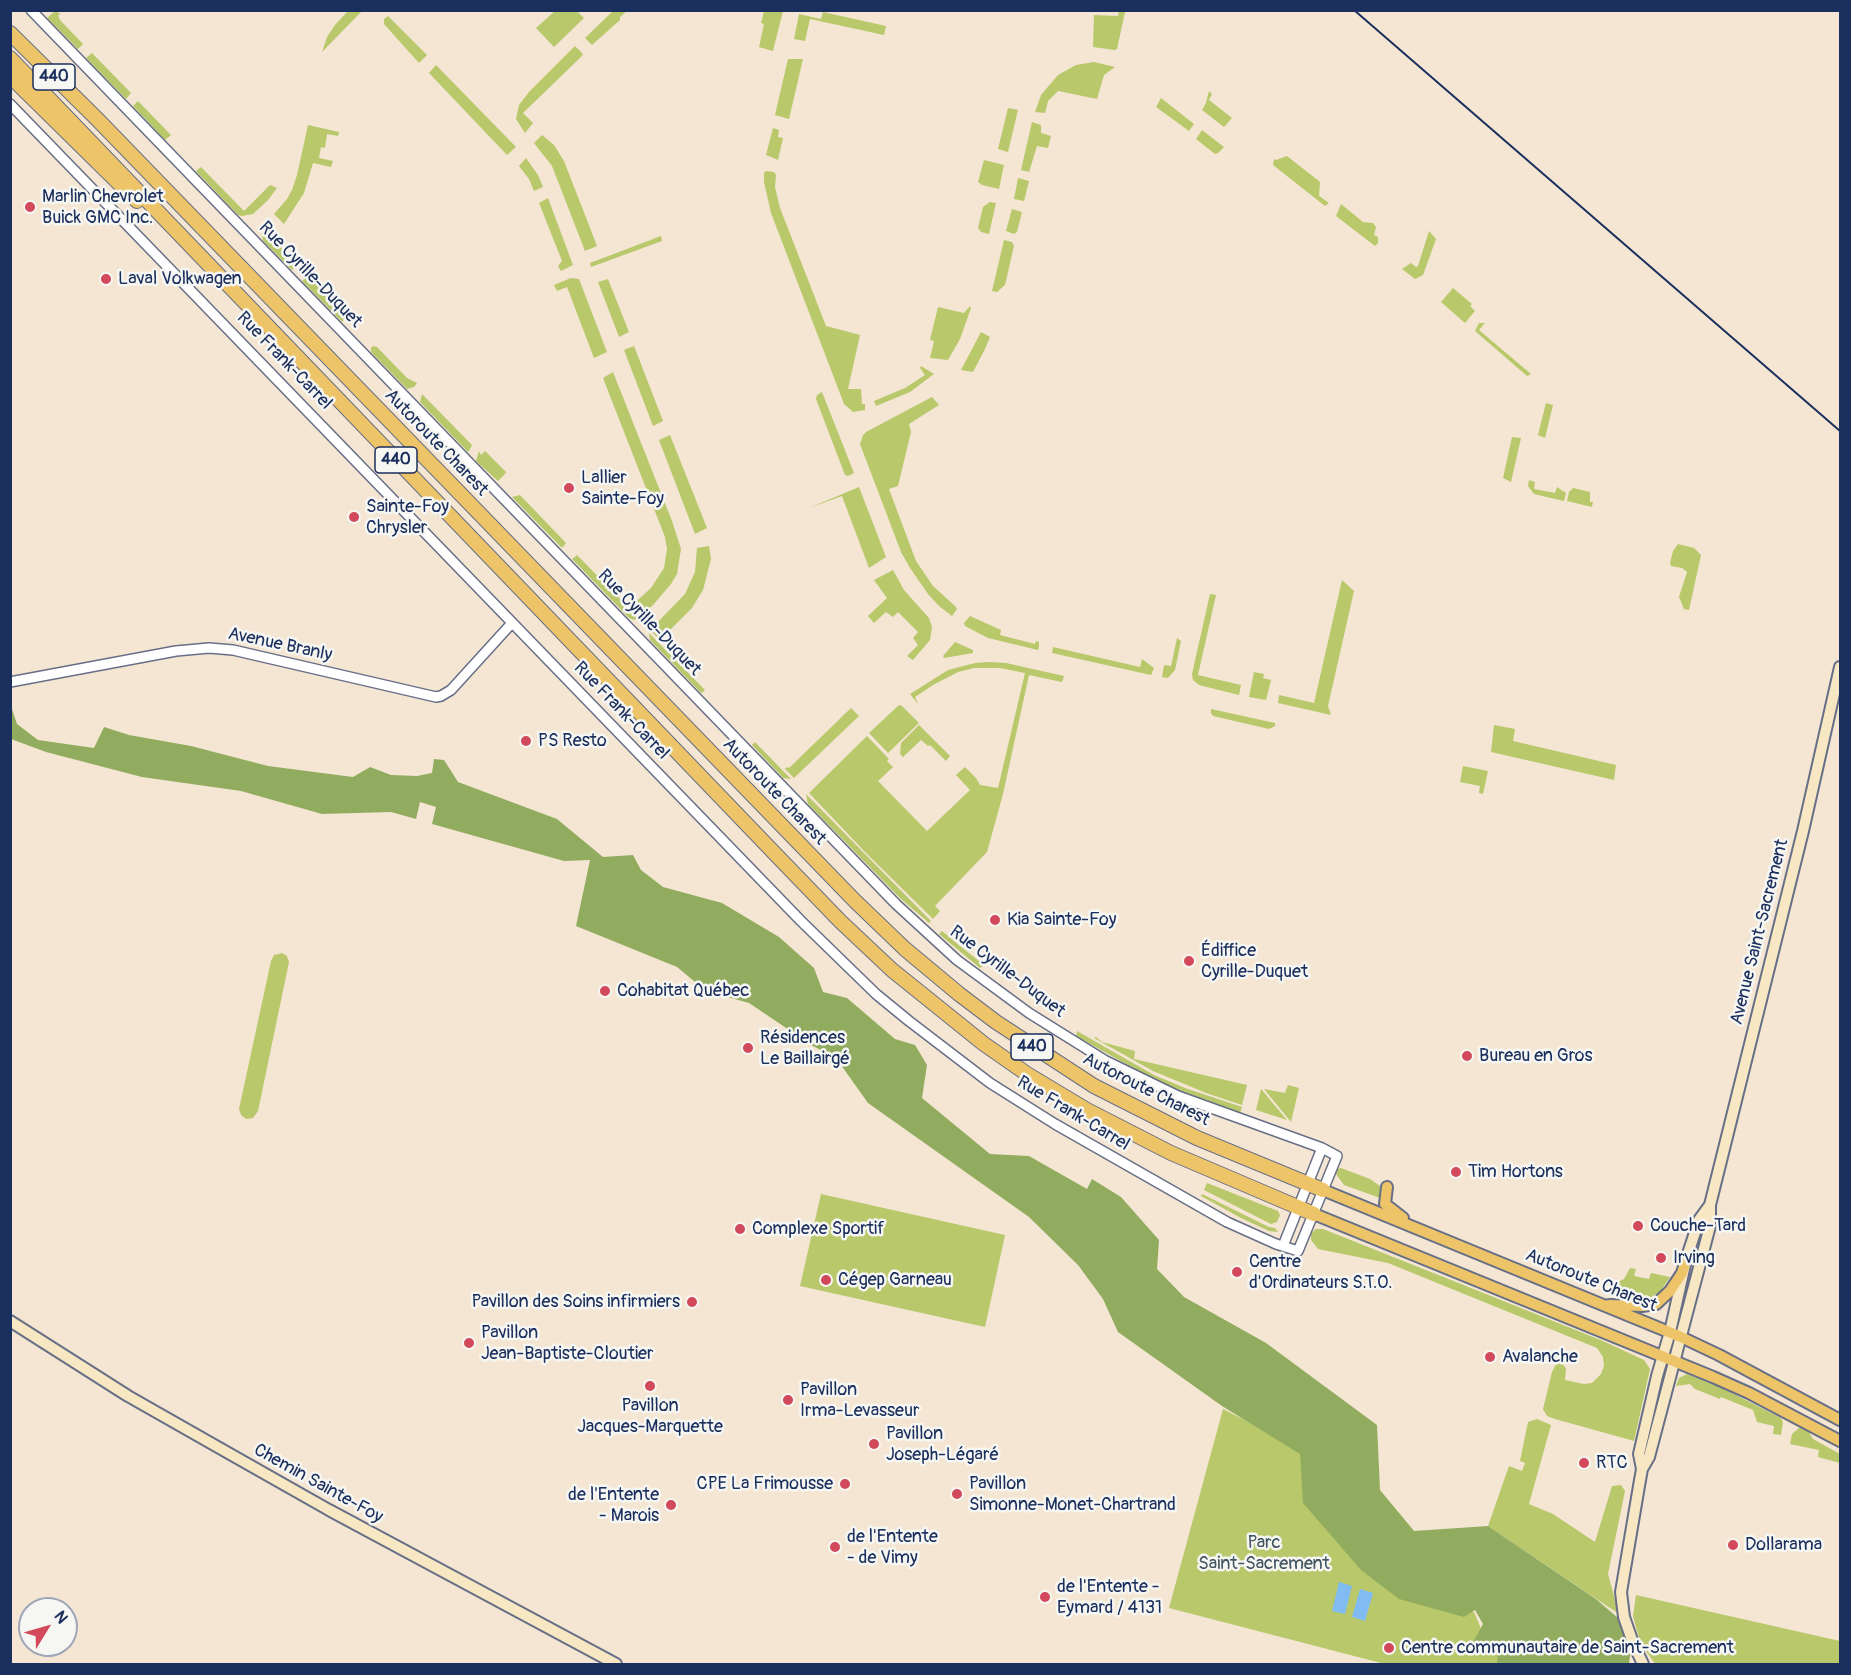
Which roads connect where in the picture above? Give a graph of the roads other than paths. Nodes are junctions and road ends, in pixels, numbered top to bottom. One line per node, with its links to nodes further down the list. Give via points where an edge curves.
1 (31, 10): 12 (street, Rue Cyrille-Duquet, via 888,895 957,960 1106,1061 1178,1096)
2 (10, 22): 7 (highway)
3 (10, 33): 7 (highway, Autoroute Charest / 440)
4 (10, 58): 8 (highway, 440)
5 (10, 76): 8 (highway, via 122,188)
6 (10, 104): 9 (street, Rue Frank-Carrel)
7 (98, 120): 13 (highway, Autoroute Charest / 440, via 905,949 996,1022 1087,1082 1176,1128)
8 (208, 263): 17 (highway, 440, via 833,914 910,986 1003,1057 1087,1110 1193,1163)
9 (512, 623): 11 (street, Avenue Branly, via 441,696 209,648); 20 (street, Rue Frank-Carrel, via 801,921 909,1022 990,1083 1055,1124 1210,1213)
10 (1840, 667): 16 (main road, Avenue Saint-Sacrement)
11 (10, 682)
12 (1322, 1148): 13 (street); 15 (street, Rue Cyrille-Duquet, via 1337,1155)
13 (1308, 1184): 15 (highway, Autoroute Charest / 440); 17 (street)
14 (1387, 1187): 19 (main road, via 1385,1204)
15 (1323, 1190): 18 (street, Rue Cyrille-Duquet); 19 (main road, Autoroute Charest)
16 (1710, 1205): 21 (main road, Avenue Saint-Sacrement, via 1699,1220); 25 (main road, Avenue Saint-Sacrement, via 1710,1226)
17 (1299, 1208): 18 (highway, 440); 20 (street)
18 (1314, 1214): 20 (street, Rue Frank-Carrel, via 1298,1251); 26 (main road)
19 (1424, 1232): 22 (main road, Autoroute Charest)
20 (1283, 1246)
21 (1686, 1260): 22 (main road, via 1670,1291 1656,1304); 24 (main road, Avenue Saint-Sacrement)
22 (1600, 1305): 24 (main road, Autoroute Charest)
23 (10, 1321): 31 (main road, Chemin Sainte-Foy, via 128,1396)
24 (1670, 1332): 25 (main road, Autoroute Charest); 26 (main road, Avenue Saint-Sacrement)
25 (1681, 1337): 27 (main road, Avenue Saint-Sacrement); 28 (main road, Autoroute Charest)
26 (1662, 1355): 27 (main road); 30 (main road, Avenue Saint-Sacrement, via 1639,1454)
27 (1674, 1360): 29 (main road, via 1749,1393); 30 (main road, Avenue Saint-Sacrement, via 1649,1457)
28 (1840, 1420)
29 (1840, 1441)
30 (1642, 1470): 32 (main road, Avenue Saint-Sacrement, via 1622,1592 1624,1617)
31 (616, 1665)
32 (1643, 1665)

